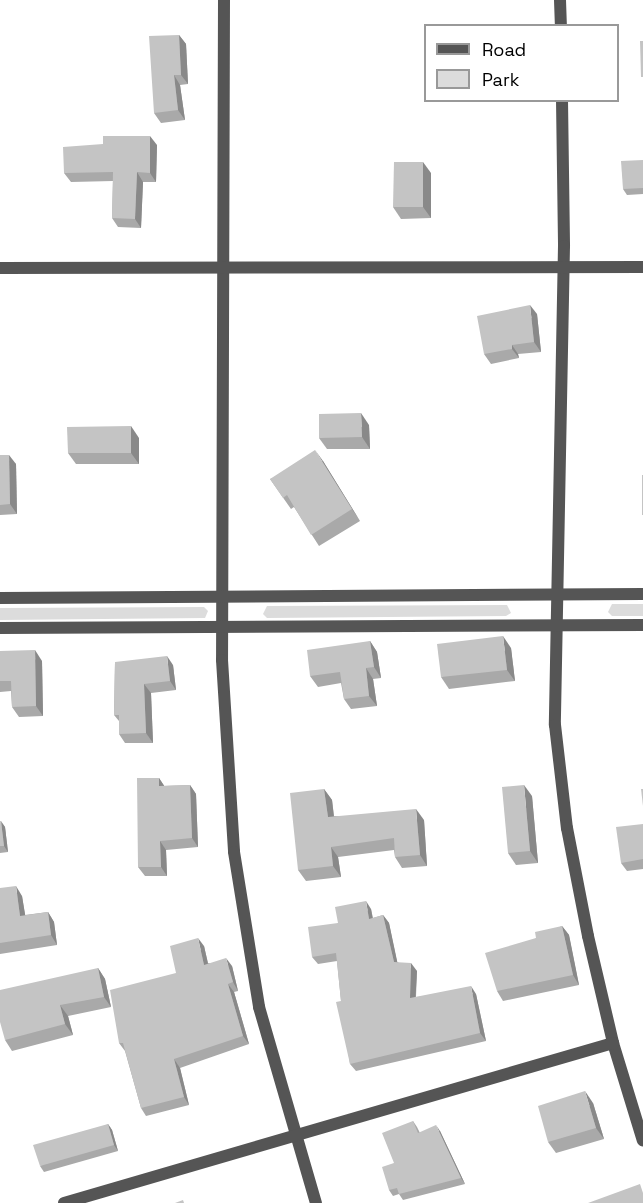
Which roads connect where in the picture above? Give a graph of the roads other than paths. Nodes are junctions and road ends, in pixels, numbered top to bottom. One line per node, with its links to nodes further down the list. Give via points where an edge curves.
1 (224, 0): 8 (street)
2 (560, 0): 3 (street)
3 (561, 24)
4 (562, 102): 5 (street)
5 (563, 267): 6 (street); 8 (street); 10 (street)
6 (643, 267)
7 (0, 268): 8 (street)
8 (223, 268): 11 (street)
9 (643, 594): 10 (street)
10 (558, 595): 11 (street); 13 (street)
11 (222, 597): 12 (street); 15 (street)
12 (0, 598)
13 (557, 625): 14 (street); 15 (street); 17 (street, via 555,725 567,828)
14 (643, 625)
15 (222, 627): 16 (street); 18 (street, via 234,852 259,1007)
16 (0, 628)
17 (613, 1043): 18 (street); 19 (street)
18 (297, 1135): 20 (street); 21 (street)
19 (643, 1141)
20 (64, 1203)
21 (316, 1203)

